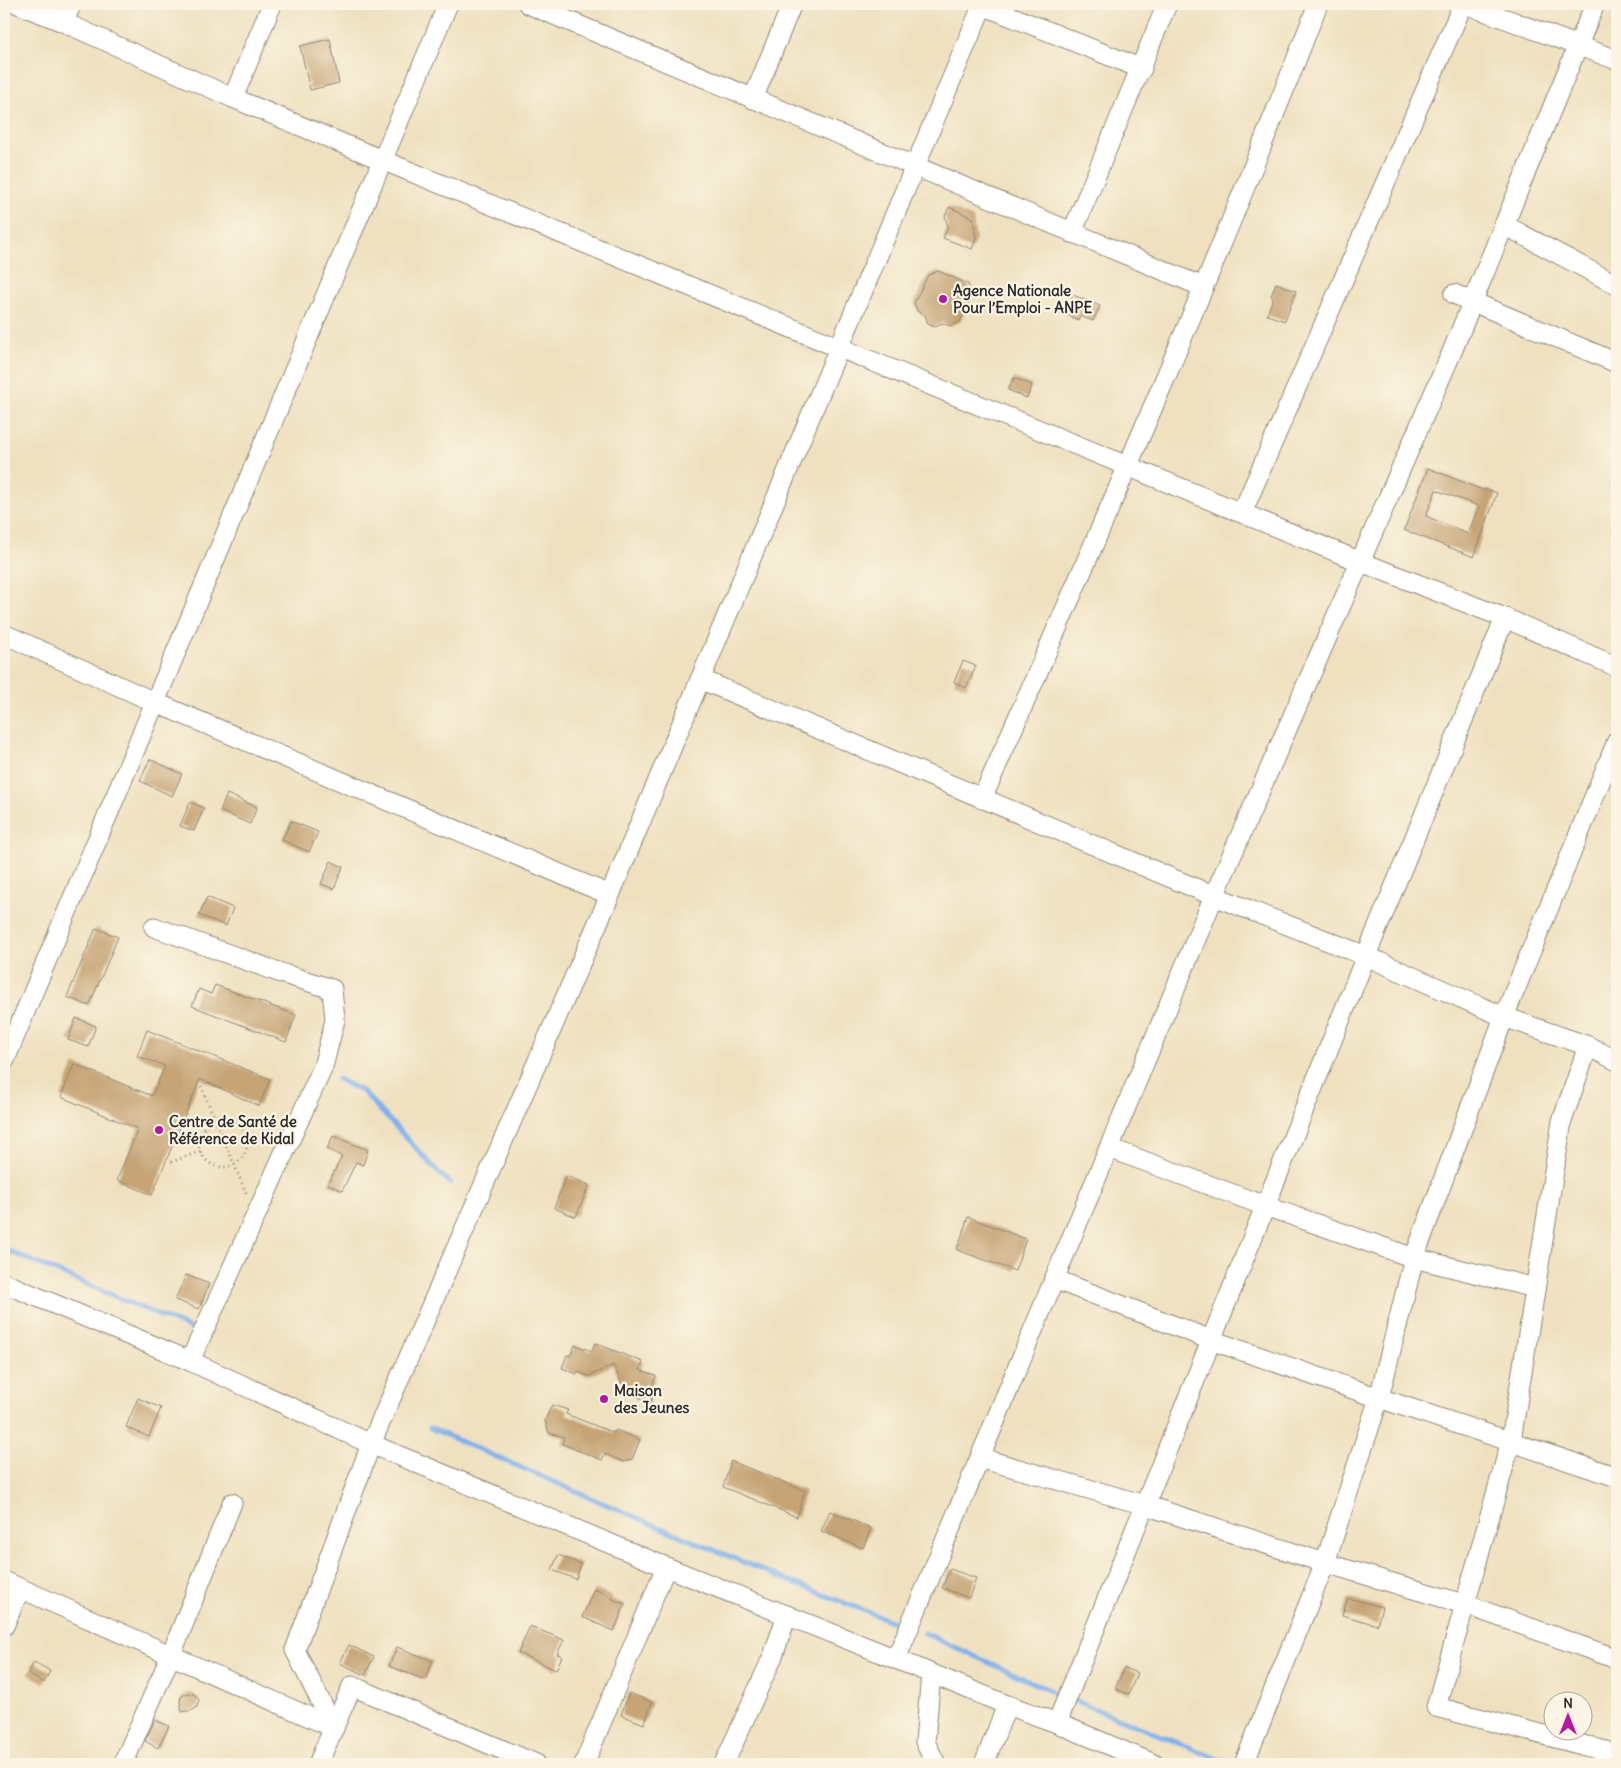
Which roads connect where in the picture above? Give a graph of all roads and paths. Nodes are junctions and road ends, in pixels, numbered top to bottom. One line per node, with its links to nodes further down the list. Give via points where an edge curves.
1 (18, 4): 12 (street)
2 (72, 4): 12 (street)
3 (272, 4): 16 (street)
4 (448, 4): 18 (street)
5 (528, 4): 17 (street)
6 (792, 4): 17 (street)
7 (982, 4): 15 (street); 19 (street)
8 (1166, 4): 15 (street)
9 (1318, 4): 23 (street)
10 (1464, 4): 13 (street); 29 (street)
11 (1595, 4): 13 (street)
12 (63, 22): 16 (street)
13 (1578, 45): 14 (street); 20 (street)
14 (1617, 60)
15 (1141, 68): 21 (street)
16 (233, 98): 18 (street)
17 (753, 99): 19 (street)
18 (382, 160): 26 (street); 35 (street)
19 (915, 166): 21 (street); 26 (street)
20 (1504, 224): 22 (street); 25 (street)
21 (1072, 233): 23 (street)
22 (1617, 286)
23 (1203, 287): 28 (street)
24 (1454, 294): 25 (street)
25 (1473, 301): 27 (street); 30 (street)
26 (839, 347): 28 (street); 34 (street)
27 (1617, 363)
28 (1128, 466): 29 (street); 37 (street)
29 (1242, 513): 30 (street)
30 (1361, 562): 31 (street); 39 (street)
31 (1505, 618): 33 (street); 41 (street)
32 (4, 634): 35 (street)
33 (1617, 667)
34 (700, 679): 37 (street); 38 (street)
35 (154, 702): 38 (street); 44 (street)
36 (1617, 741): 42 (street)
37 (982, 799): 39 (street)
38 (610, 896): 64 (street)
39 (1214, 896): 41 (street); 50 (street)
40 (154, 927): 49 (street, via 332,989 335,1020 323,1067)
41 (1366, 956): 42 (street); 54 (street)
42 (1504, 1017): 43 (street); 56 (street)
43 (1588, 1046): 45 (street); 59 (street, via 1562,1121)
44 (4, 1058)
45 (1617, 1061)
46 (200, 1086): 47 (path)
47 (215, 1120): 48 (path, via 230,1119); 51 (path, via 202,1129 198,1145); 53 (path)
48 (236, 1123): 49 (path, via 239,1116); 53 (path, via 243,1127 248,1141 245,1156)
49 (290, 1142): 55 (street)
50 (1109, 1148): 54 (street); 57 (street)
51 (201, 1151): 52 (path); 53 (path, via 204,1160 218,1168)
52 (171, 1162)
53 (234, 1166): 55 (path)
54 (1265, 1206): 56 (street); 60 (street)
55 (256, 1216): 61 (street)
56 (1414, 1258): 59 (street); 62 (street)
57 (1054, 1279): 60 (street); 65 (street)
58 (4, 1283): 61 (street)
59 (1536, 1288): 63 (street)
60 (1211, 1340): 62 (street); 68 (street)
61 (190, 1361): 64 (street)
62 (1379, 1398): 63 (street); 69 (street)
63 (1511, 1441): 66 (street); 72 (street)
64 (371, 1444): 70 (street); 81 (street, via 295,1650)
65 (980, 1458): 68 (street); 76 (street)
66 (1617, 1477)
67 (232, 1503): 75 (street)
68 (1145, 1505): 69 (street); 80 (street)
69 (1325, 1563): 72 (street); 92 (street)
70 (666, 1567): 73 (street); 87 (street)
71 (12, 1585): 74 (street); 75 (street)
72 (1464, 1604): 77 (street); 82 (street, via 1436,1707)
73 (786, 1615): 76 (street); 88 (street, via 773,1656)
74 (4, 1626)
75 (171, 1655): 81 (street); 84 (street)
76 (896, 1659): 78 (street)
77 (1617, 1659)
78 (931, 1674): 79 (street); 89 (street, via 925,1742)
79 (1006, 1706): 80 (street); 90 (street)
80 (1057, 1723): 91 (street)
81 (334, 1728): 83 (street, via 352,1686); 85 (street)
82 (1617, 1754)
83 (503, 1758): 86 (street)
84 (123, 1764)
85 (318, 1764)
86 (536, 1764)
87 (584, 1764)
88 (724, 1764)
89 (936, 1764)
90 (984, 1764)
91 (1154, 1764)
92 (1244, 1764)

